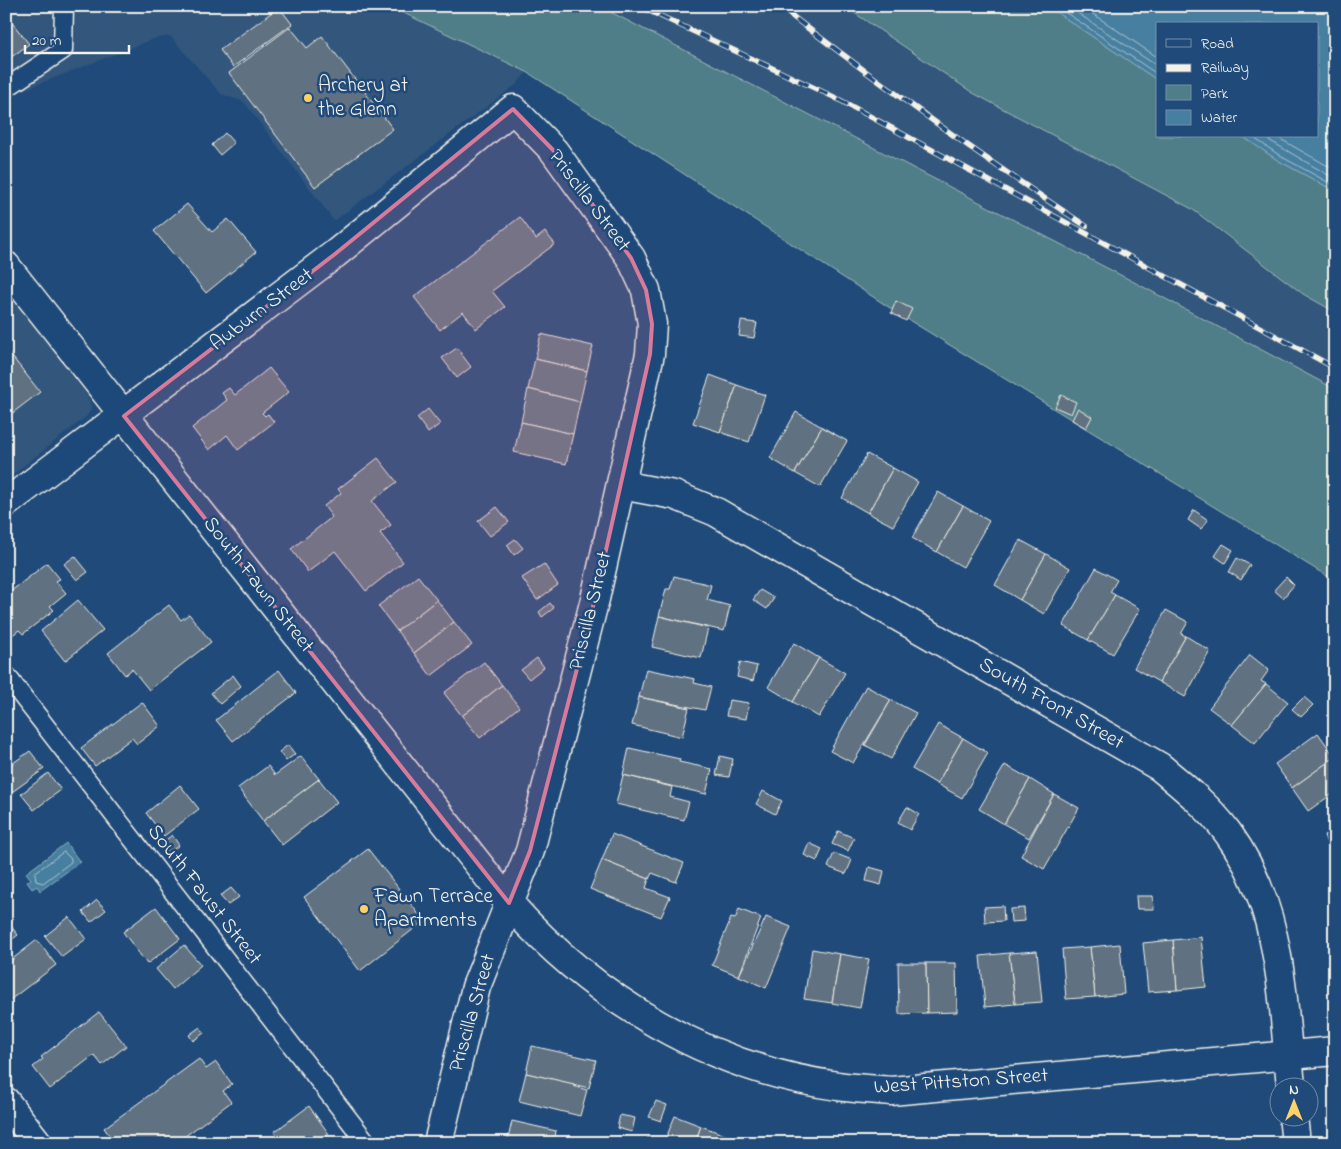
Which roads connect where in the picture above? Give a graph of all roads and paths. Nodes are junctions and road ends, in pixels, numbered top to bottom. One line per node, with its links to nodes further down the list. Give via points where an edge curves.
1 (64, 6): 2 (lane, via 63,50)
2 (6, 88)
3 (513, 109): 5 (street, Auburn Street, via 335,254); 6 (street, Priscilla Street, via 559,159 631,258 646,290 652,324 650,354)
4 (6, 266): 5 (street, South Fawn Street)
5 (124, 416): 7 (street, Auburn Street); 9 (street, South Fawn Street)
6 (621, 485): 9 (street, Priscilla Street, via 530,851); 11 (street, South Front Street, via 674,496 716,512 1160,767 1196,797 1228,832 1257,881 1272,926 1281,972)
7 (6, 503)
8 (6, 675): 16 (lane, South Faust Street)
9 (509, 903): 11 (street, West Pittston Street, via 588,979 648,1020 697,1045 765,1070 837,1086 891,1091); 17 (street, Priscilla Street, via 476,987)
10 (1335, 1051): 11 (street, West Pittston Street)
11 (1288, 1056): 12 (street, South Front Street)
12 (1290, 1076)
13 (6, 1102): 15 (street)
14 (1294, 1126): 18 (street)
15 (38, 1143)
16 (367, 1143)
17 (438, 1143)
18 (1296, 1143)

